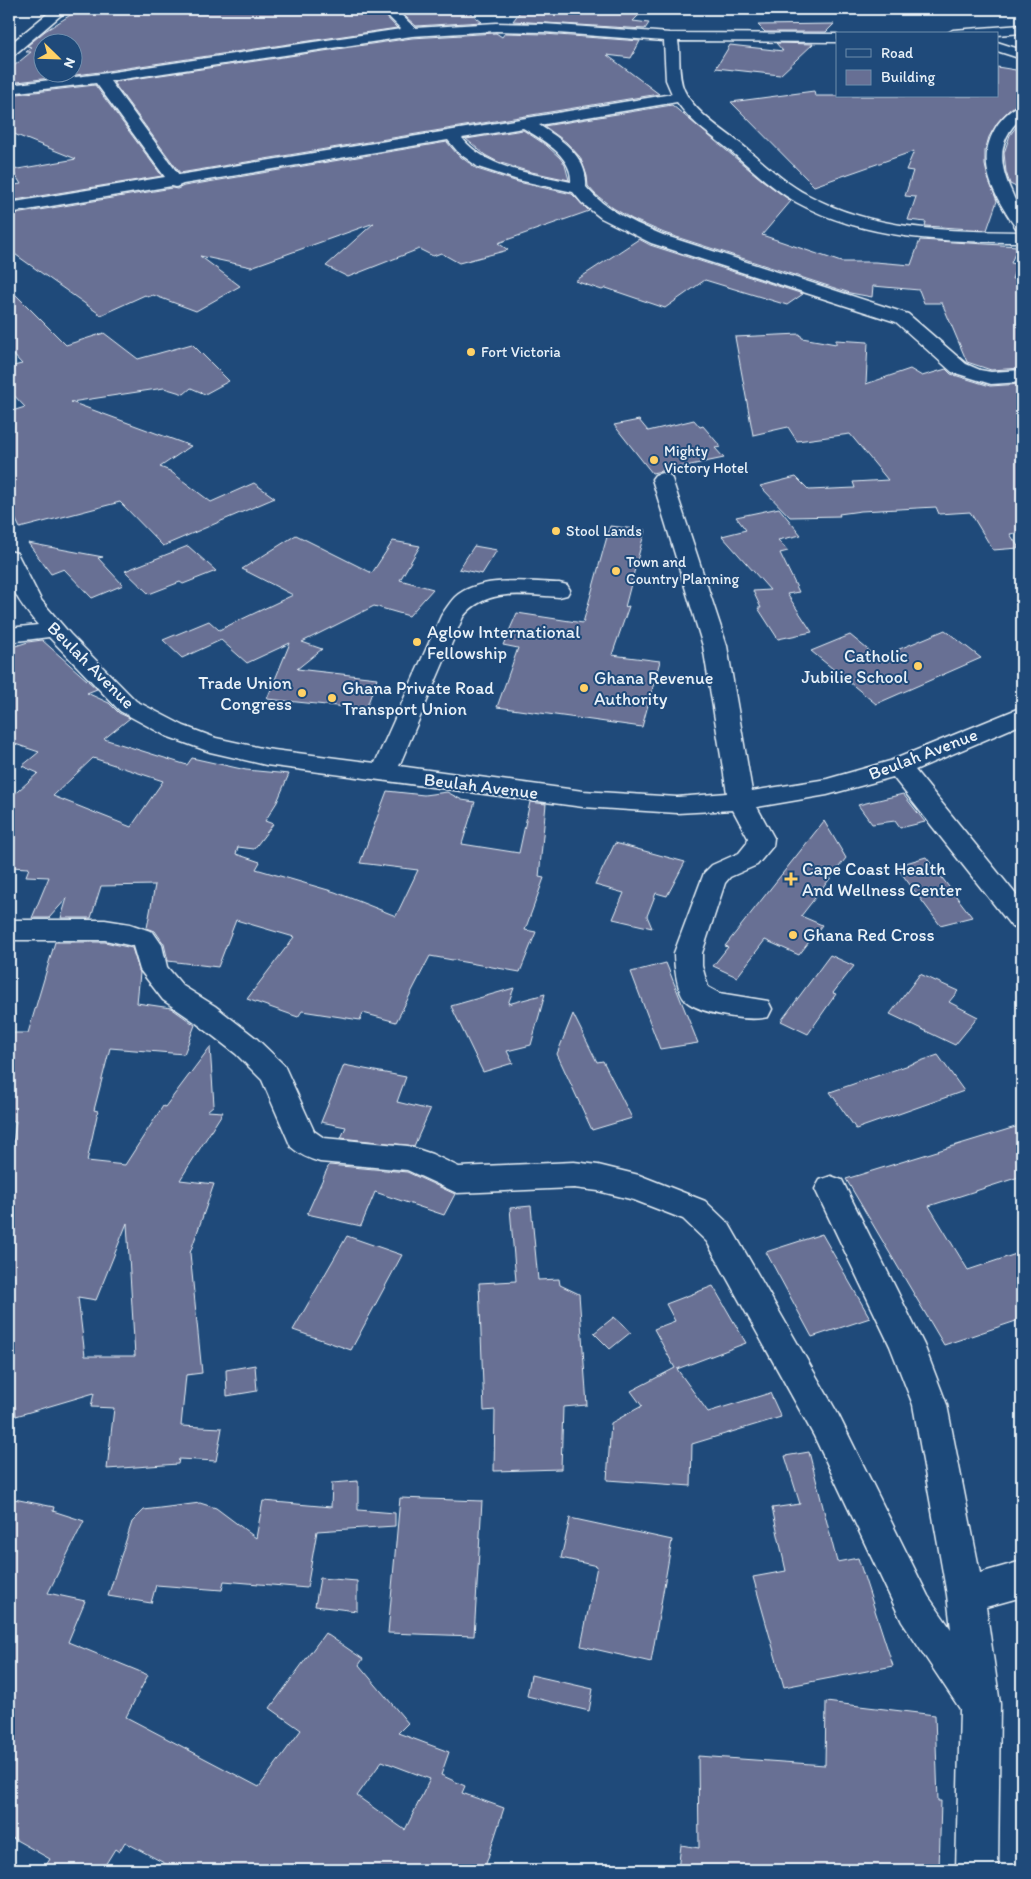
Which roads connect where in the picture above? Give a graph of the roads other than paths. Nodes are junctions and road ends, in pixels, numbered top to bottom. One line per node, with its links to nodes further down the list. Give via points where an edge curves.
1 (61, 9): 10 (street)
2 (388, 9): 4 (street)
3 (1022, 29): 5 (street)
4 (412, 32): 7 (street, via 496,27); 15 (street)
5 (986, 32)
6 (1022, 36): 9 (street)
7 (678, 37): 8 (street); 11 (street); 17 (street, via 672,44 671,70)
8 (836, 38)
9 (998, 38)
10 (15, 42): 13 (street)
11 (836, 44)
12 (998, 46): 14 (street)
13 (9, 52)
14 (1022, 54)
15 (100, 78): 16 (street, via 42,84); 21 (street)
16 (10, 83)
17 (680, 98): 19 (street); 25 (street, via 762,169 801,198 836,214 877,228 926,234)
18 (1022, 109): 24 (street, via 1003,126 994,152 994,169 1002,193)
19 (526, 123): 20 (street); 22 (street, via 566,153 577,168)
20 (452, 135): 21 (street); 22 (street, via 463,149 484,164 524,178)
21 (176, 182): 23 (street)
22 (578, 188): 26 (street, via 607,214 656,239 902,318 959,368 990,378)
23 (9, 208)
24 (1022, 224)
25 (1022, 238)
26 (1022, 376)
27 (662, 479): 37 (street, via 715,646)
28 (9, 558): 30 (street, Beulah Avenue)
29 (559, 590): 36 (street, via 494,589 464,602 452,616)
30 (32, 602): 31 (street); 32 (street, Beulah Avenue)
31 (9, 620)
32 (54, 630): 33 (street); 36 (street, Beulah Avenue, via 128,706 175,731 210,744 266,757)
33 (9, 635)
34 (1022, 715): 35 (street, Beulah Avenue)
35 (899, 767): 37 (street, Beulah Avenue, via 827,787); 38 (street)
36 (383, 774): 37 (street, Beulah Avenue, via 583,799 678,805)
37 (742, 801): 40 (street, via 761,838 760,846 748,859 721,871 713,880 688,953 688,966 695,993 705,1000)
38 (1022, 920)
39 (9, 930): 44 (street, via 105,930 142,939 148,945 154,970 173,993 205,1014 274,1073 302,1138 320,1150 408,1158 457,1180 574,1175 598,1178 640,1188 694,1210 718,1233 826,1425 915,1609)
40 (758, 1009)
41 (831, 1189): 43 (street, via 907,1345 930,1405)
42 (1022, 1579): 43 (street)
43 (966, 1595): 44 (street)
44 (980, 1704): 45 (street)
45 (977, 1870)

